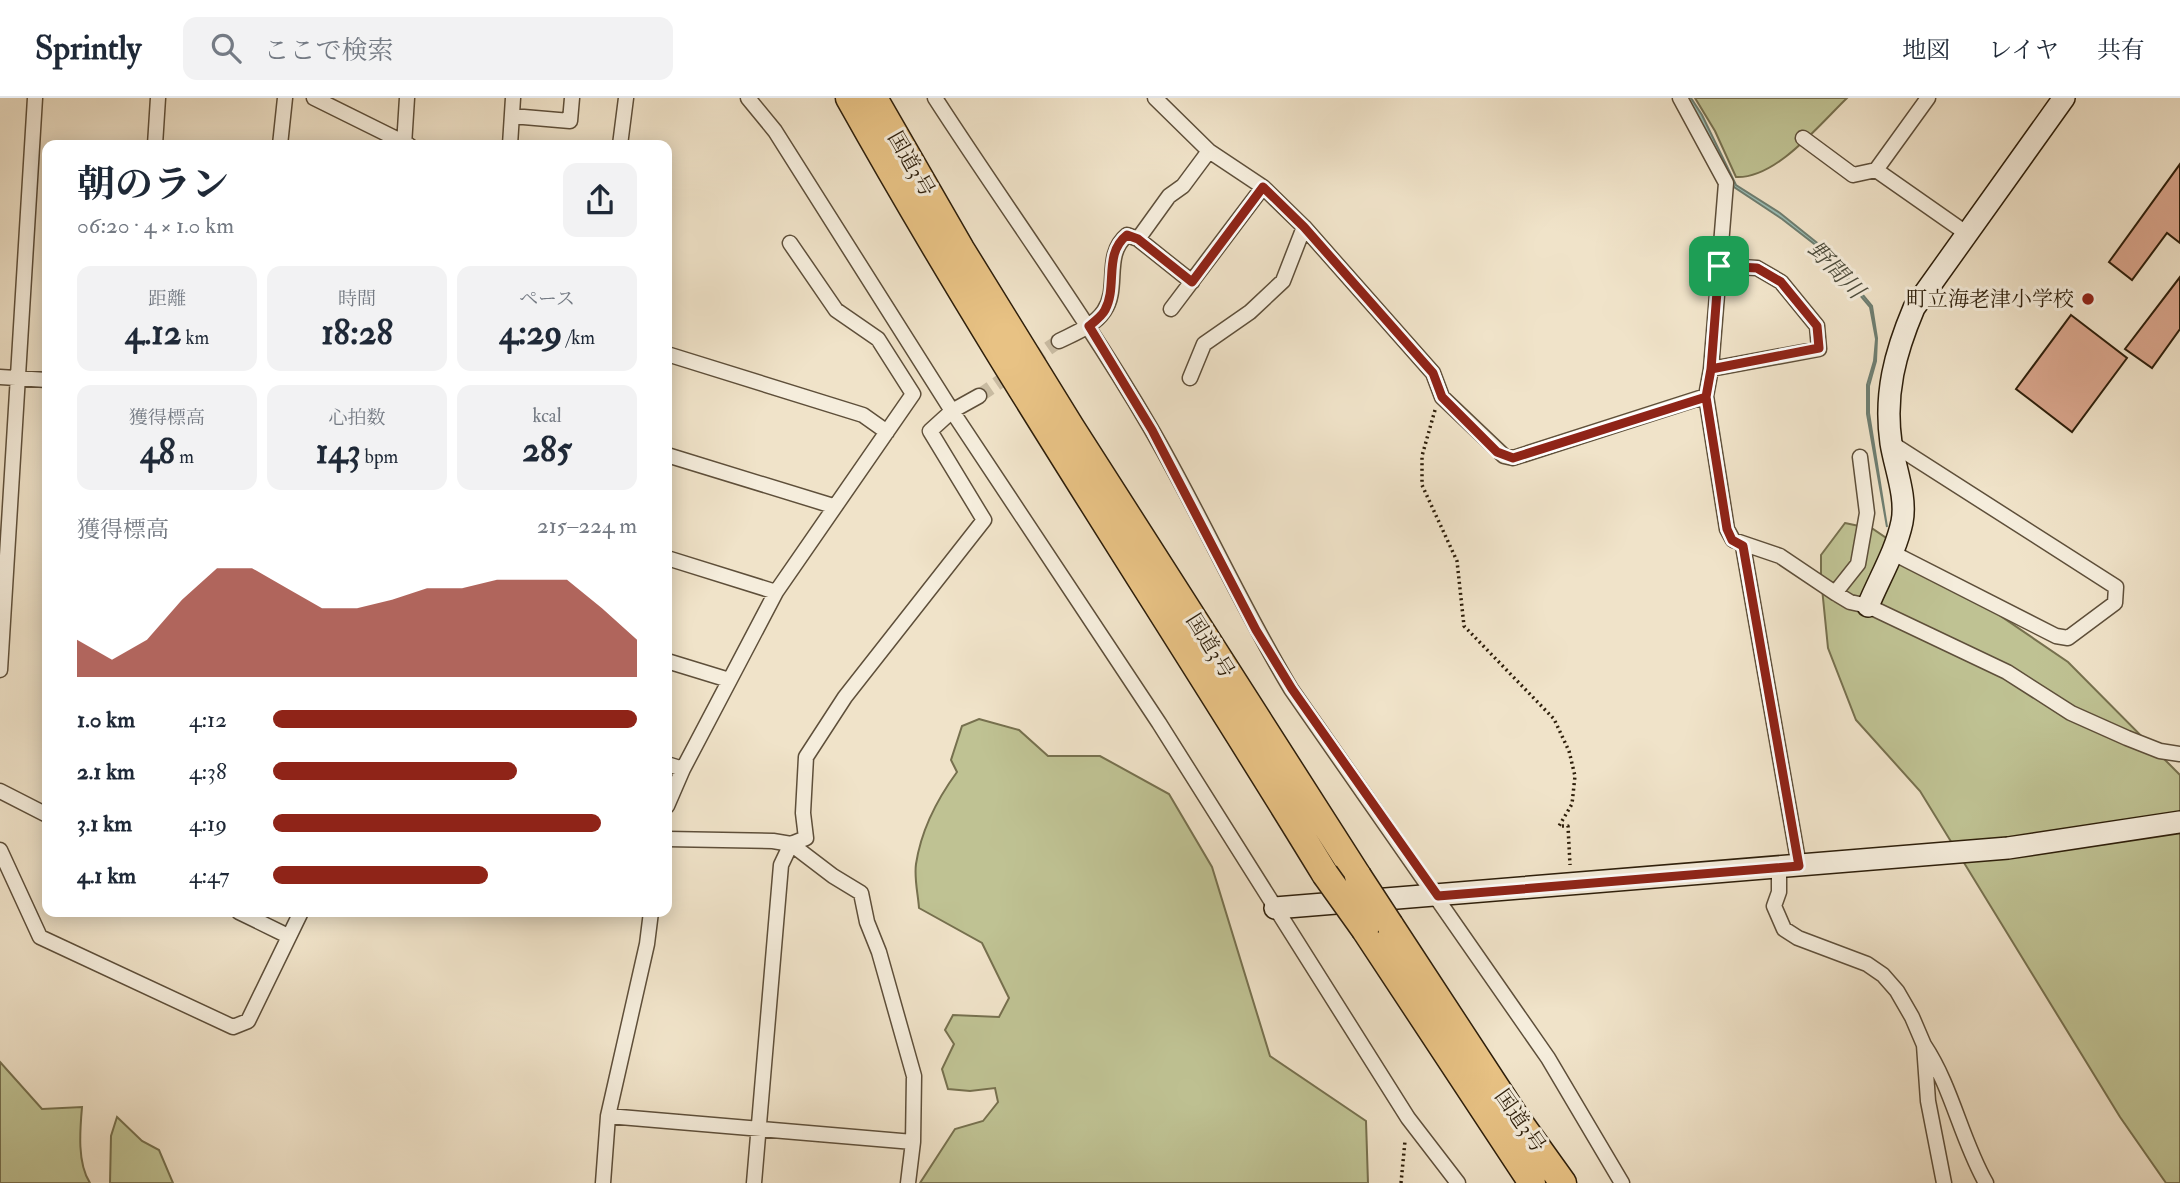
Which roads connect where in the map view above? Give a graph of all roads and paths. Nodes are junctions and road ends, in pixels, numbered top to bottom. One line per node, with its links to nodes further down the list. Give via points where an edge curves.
1 (35, 98): 41 (street)
2 (158, 98): 19 (street)
3 (285, 98): 20 (street)
4 (314, 98): 21 (street)
5 (407, 98): 22 (street)
6 (513, 98): 17 (street)
7 (572, 98): 17 (street, via 570,121)
8 (626, 98): 24 (street)
9 (748, 98): 46 (street, via 775,131)
10 (849, 98): 78 (highway, 国道3号, bridge, via 986,332 1325,874)
11 (874, 98): 78 (highway, 国道3号, bridge, via 1071,428 1358,876)
12 (935, 98): 35 (street)
13 (1155, 98): 25 (street)
14 (1680, 98): 32 (street, via 1726,183)
15 (1928, 98): 26 (street)
16 (2064, 98): 29 (street)
17 (512, 116): 23 (street)
18 (1804, 138): 26 (street, via 1853,175)
19 (155, 140)
20 (281, 140)
21 (398, 140)
22 (406, 140)
23 (510, 140)
24 (621, 140)
25 (1209, 152): 27 (street); 30 (street)
26 (1876, 170): 29 (street)
27 (1263, 187): 28 (street); 33 (street)
28 (1304, 227): 40 (street, via 1283,281 1250,312 1204,344); 44 (street, via 1433,373)
29 (1966, 233): 48 (street, via 1914,308 1899,344 1889,385)
30 (1138, 239): 33 (street); 35 (street, via 1127,235 1118,242 1105,310)
31 (790, 243): 47 (street, via 836,310 878,338 913,394)
32 (1719, 266): 38 (street); 38 (street, via 1757,268 1781,282 1817,326 1819,348)
33 (1192, 282): 34 (street)
34 (1171, 309)
35 (1089, 326): 36 (street); 73 (street, via 1152,430 1284,677)
36 (1059, 341)
37 (672, 356): 47 (street, via 863,415)
38 (1711, 369): 45 (street)
39 (0, 377): 41 (street)
40 (1190, 378)
41 (18, 379): 42 (street); 59 (street)
42 (42, 380)
43 (979, 396): 46 (street)
44 (1442, 397): 45 (street, via 1497,452 1513,458); 72 (path, via 1425,443 1422,485 1457,561 1464,626 1554,719 1569,751 1574,776 1572,804 1559,826 1568,826)
45 (1706, 397): 52 (street, via 1727,529 1732,540)
46 (952, 411): 69 (street, via 930,431 984,520 845,697 806,757 806,838); 74 (street, via 1159,723)
47 (887, 432): 51 (street)
48 (1891, 443): 53 (street, via 1902,521); 53 (street, via 2116,587 2115,603 2068,638 2056,636)
49 (672, 457): 51 (street)
50 (1860, 457): 56 (street, via 1867,513 1858,564)
51 (833, 506): 55 (street)
52 (1743, 546): 56 (street, via 1780,556); 71 (street)
53 (1891, 552): 57 (street)
54 (672, 560): 55 (street)
55 (776, 592): 60 (street)
56 (1835, 593): 57 (street)
57 (1868, 606): 61 (street, via 2007,671 2071,713 2160,751)
58 (672, 663): 60 (street)
59 (0, 670)
60 (729, 680): 63 (street)
61 (2180, 754)
62 (672, 766): 63 (street)
63 (683, 769): 65 (street)
64 (0, 791): 66 (street)
65 (672, 794)
66 (42, 812)
67 (2180, 822): 71 (street, via 2008,848)
68 (672, 839): 69 (street)
69 (791, 844): 83 (street, via 781,864); 84 (street, via 861,893 914,1076)
70 (0, 850): 79 (street, via 40,937 233,1027 248,1021)
71 (1789, 867): 72 (street); 80 (street, via 1774,906 1784,929 1883,975 1897,991)
72 (1571, 884): 73 (street)
73 (1438, 896): 74 (street); 92 (street, via 1548,1058)
74 (1275, 908): 82 (street)
75 (249, 917): 79 (street)
76 (298, 917): 79 (street)
77 (650, 917): 81 (street)
78 (1377, 927): 90 (highway, 国道3号); 91 (highway, 国道3号)
79 (288, 936)
80 (1924, 1045): 93 (street, via 1928,1101); 94 (street)
81 (608, 1116): 83 (street); 85 (street)
82 (1408, 1118): 88 (path); 89 (street)
83 (759, 1127): 84 (street); 86 (street)
84 (914, 1142): 87 (street)
85 (603, 1183)
86 (754, 1183)
87 (908, 1183)
88 (1401, 1183)
89 (1458, 1183)
90 (1532, 1183)
91 (1563, 1183)
92 (1622, 1183)
93 (1944, 1183)
94 (1986, 1183)

